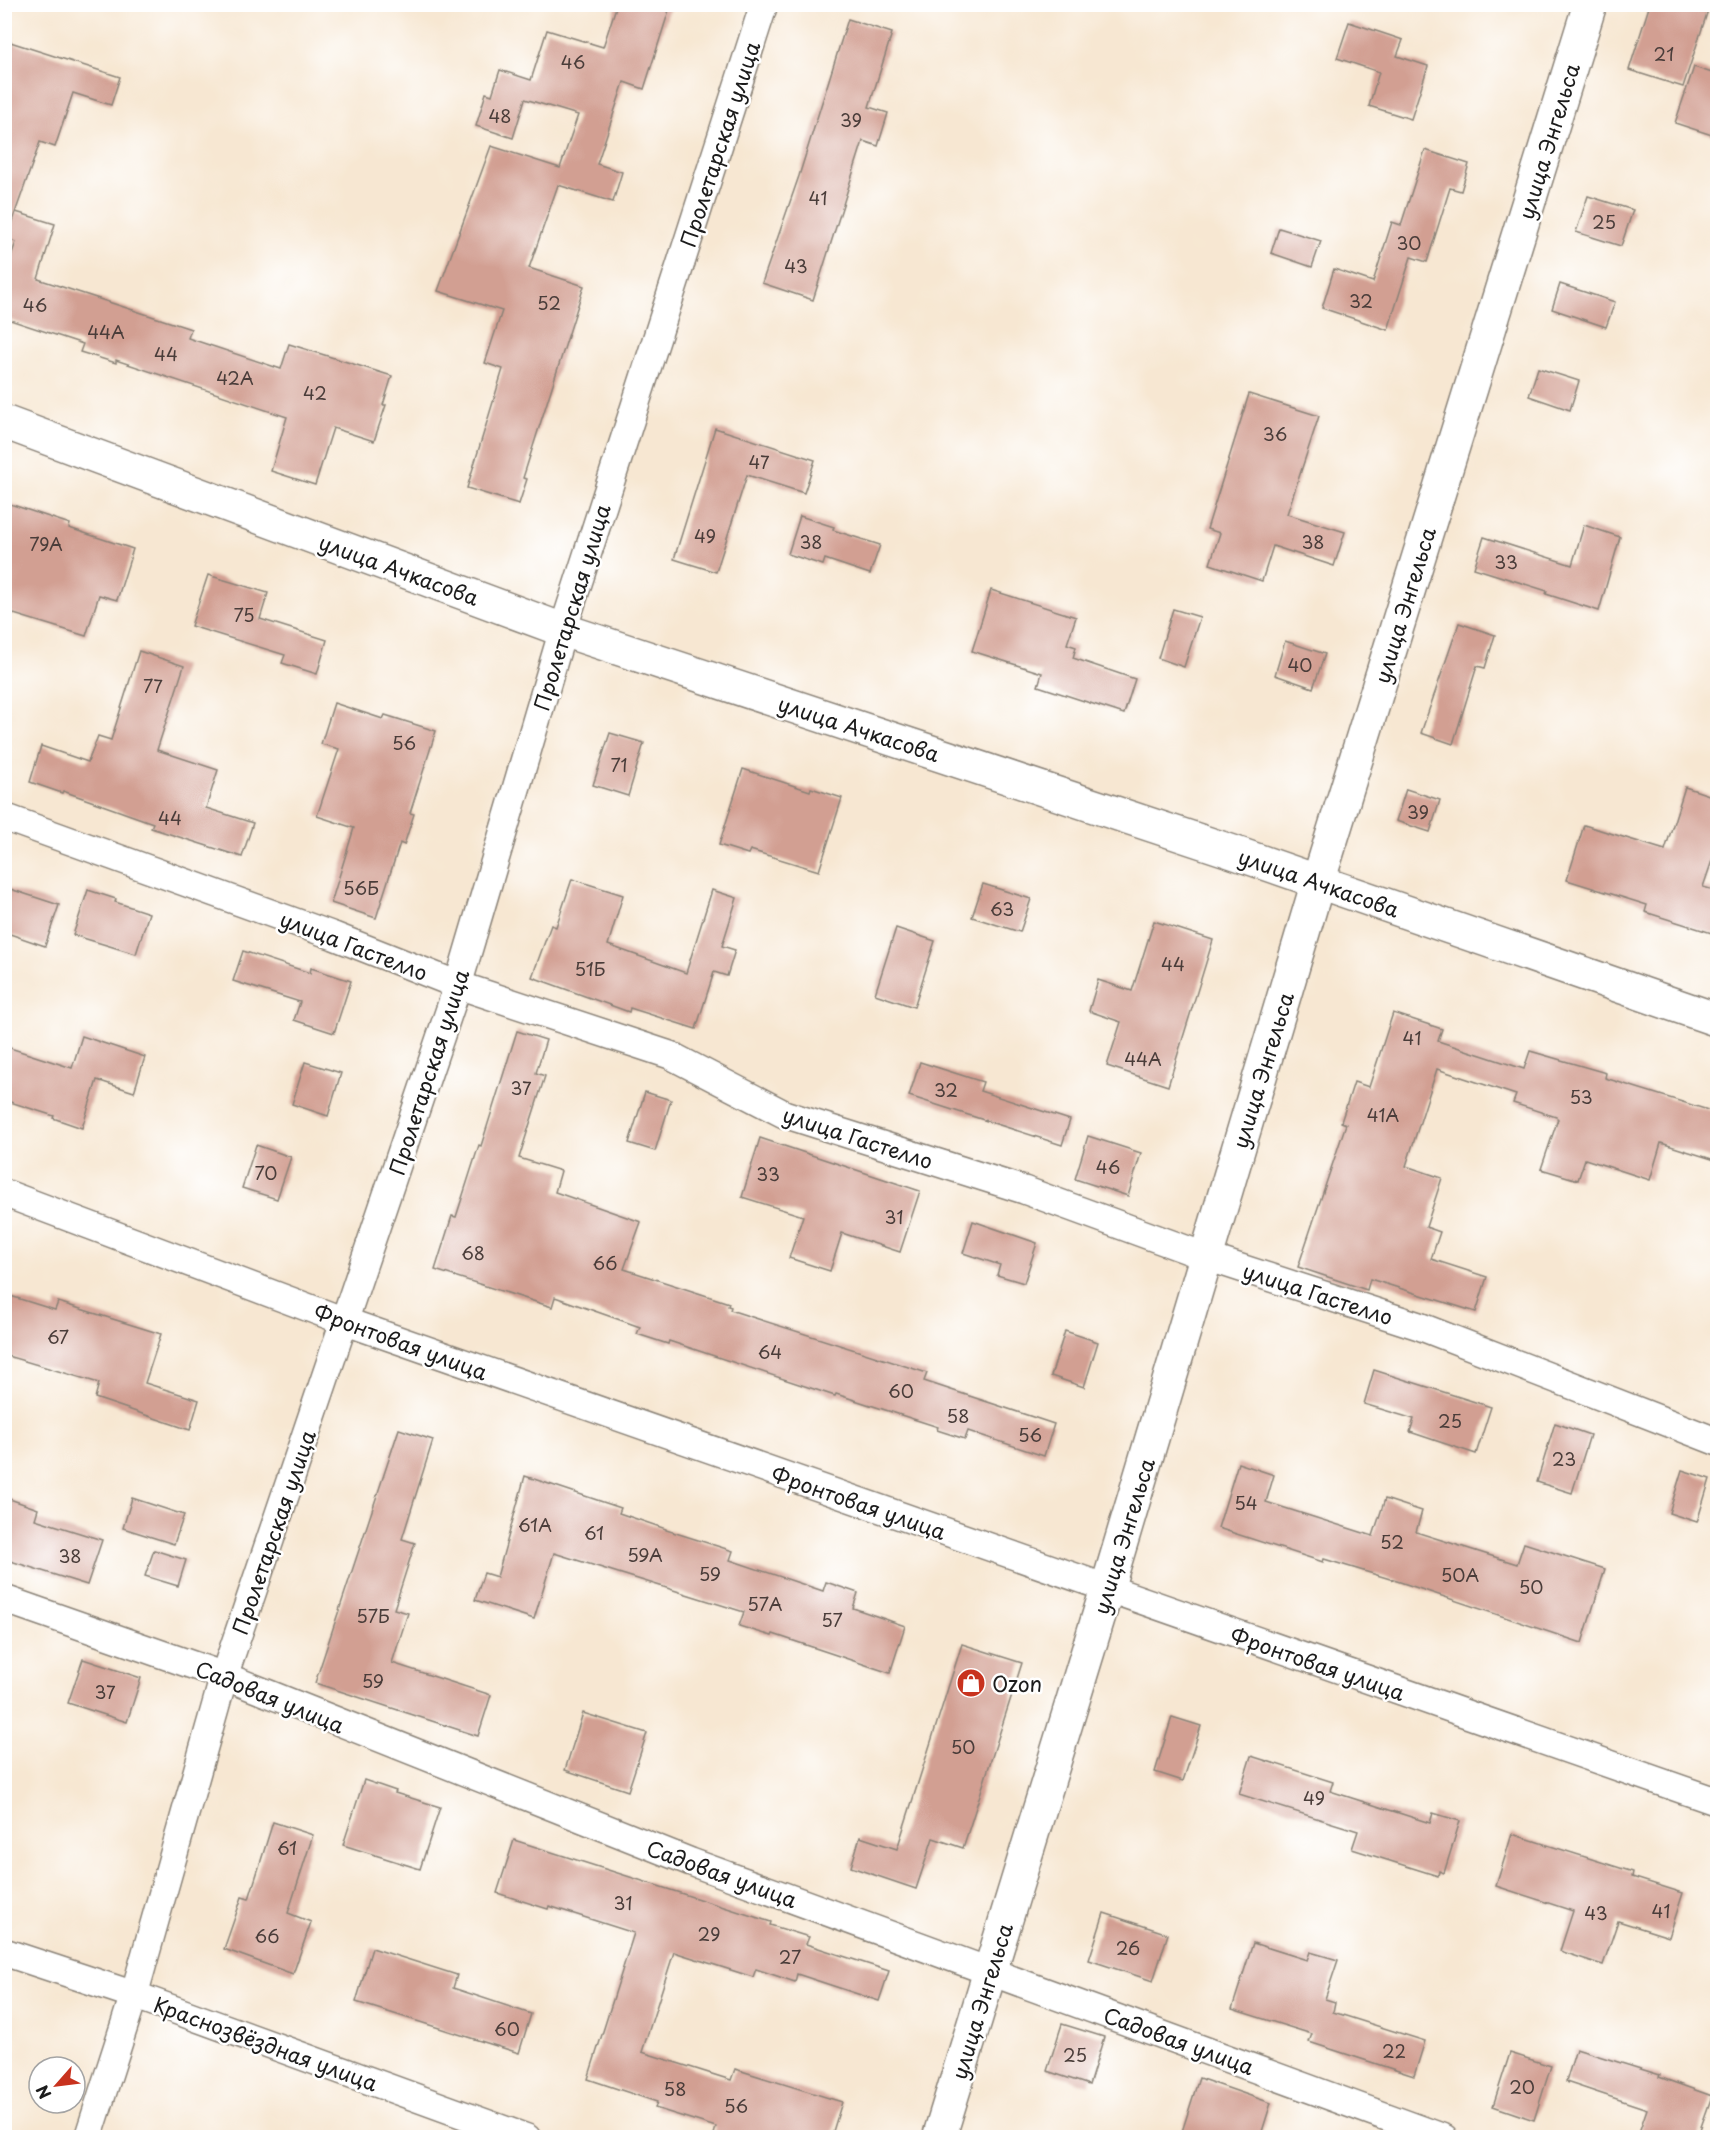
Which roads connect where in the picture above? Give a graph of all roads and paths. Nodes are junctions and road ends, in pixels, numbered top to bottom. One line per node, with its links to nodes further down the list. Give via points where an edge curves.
1 (764, 4): 4 (street, Пролетарская улица)
2 (1590, 4): 6 (main road, улица Энгельса)
3 (4, 423): 4 (main road, улица Ачкасова)
4 (563, 630): 6 (main road, улица Ачкасова); 7 (street, Пролетарская улица)
5 (4, 817): 7 (street, улица Гастелло)
6 (1318, 882): 8 (main road, улица Ачкасова); 10 (main road, улица Энгельса)
7 (458, 985): 10 (street, улица Гастелло, via 670,1055 784,1114 1024,1190); 11 (street, Пролетарская улица)
8 (1718, 1020)
9 (4, 1193): 11 (street, Фронтовая улица)
10 (1207, 1257): 12 (street, улица Гастелло, via 1419,1326); 13 (main road, улица Энгельса)
11 (344, 1322): 13 (street, Фронтовая улица); 15 (street, Пролетарская улица)
12 (1718, 1442)
13 (1107, 1589): 16 (street, Фронтовая улица); 18 (main road, улица Энгельса)
14 (4, 1599): 15 (street, Садовая улица)
15 (224, 1676): 18 (street, Садовая улица, via 691,1862); 19 (street, Пролетарская улица)
16 (1718, 1802)
17 (4, 1952): 19 (street, Краснозвёздная улица)
18 (990, 1971): 22 (main road, улица Энгельса); 23 (street, Садовая улица)
19 (134, 1995): 20 (street, Пролетарская улица); 21 (street, Краснозвёздная улица)
20 (88, 2138)
21 (526, 2138)
22 (939, 2138)
23 (1444, 2138)

